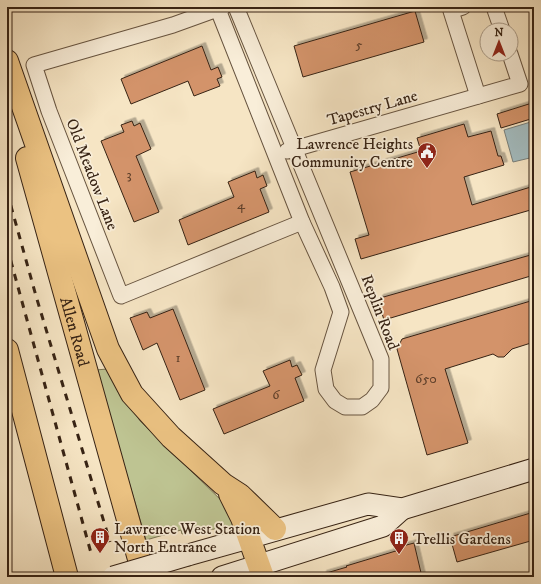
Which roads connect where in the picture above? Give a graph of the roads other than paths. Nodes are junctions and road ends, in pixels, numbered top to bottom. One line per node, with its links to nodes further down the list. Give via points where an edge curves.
1 (236, 7): 10 (street, Replin Road)
2 (464, 7): 9 (street, via 451,11)
3 (494, 7): 5 (street)
4 (219, 8): 11 (street, Replin Road); 12 (street, Old Meadow Lane, via 173,26 34,66 49,111 121,296)
5 (499, 22)
6 (7, 61): 15 (highway, via 108,349 132,394 171,437)
7 (513, 62): 9 (street, Tapestry Lane, via 520,84)
8 (7, 86): 22 (highway, Allen Road)
9 (478, 96): 10 (street, Tapestry Lane)
10 (295, 148): 11 (street, Tapestry Lane); 12 (street, Replin Road, via 381,359 381,388 372,400 362,407 345,408 335,401 326,389 323,370 341,312)
11 (276, 154): 12 (street, Replin Road)
12 (302, 222)
13 (7, 350): 20 (highway)
14 (534, 470): 16 (main road)
15 (223, 484): 17 (highway, via 240,495); 18 (highway, via 235,503)
16 (402, 509): 17 (main road, via 368,504); 19 (main road, via 383,526)
17 (275, 529): 18 (main road)
18 (249, 537): 19 (highway); 21 (main road, bridge)
19 (262, 572): 23 (main road)
20 (67, 577)
21 (113, 577)
22 (144, 577)
23 (222, 577)

